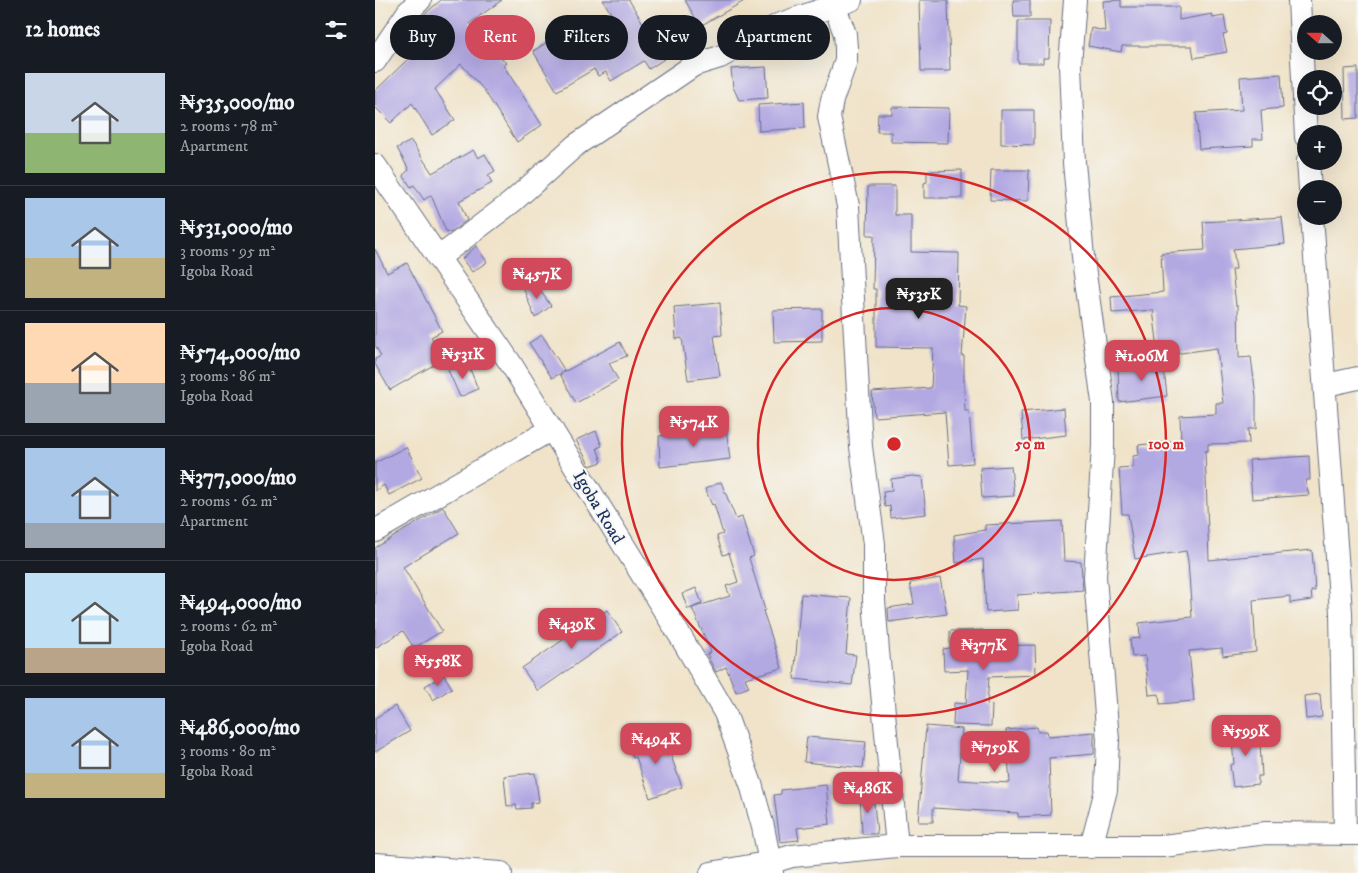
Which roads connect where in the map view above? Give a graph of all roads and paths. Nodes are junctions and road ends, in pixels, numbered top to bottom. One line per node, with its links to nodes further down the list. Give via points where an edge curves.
1 (420, 0): 5 (street, via 408,12)
2 (1075, 0): 17 (street, via 1070,65 1074,163 1084,267 1103,402 1095,577 1108,740 1106,790)
3 (1299, 0): 6 (street)
4 (841, 3): 9 (street, via 780,24 720,57 694,65 576,145 512,202); 16 (street, via 836,10 845,34 846,61 829,116 848,206 861,447 873,544 876,626)
5 (375, 61)
6 (1305, 125)
7 (375, 165): 9 (street, Igoba Road)
8 (1314, 225): 11 (street)
9 (438, 258): 12 (street, Igoba Road)
10 (1358, 378): 11 (street)
11 (1326, 384): 14 (street)
12 (552, 429): 13 (street); 19 (street, Igoba Road, via 725,713 751,784)
13 (375, 531)
14 (1349, 611): 15 (street)
15 (1351, 834): 17 (street, via 1265,833 1163,846)
16 (897, 846): 17 (street); 19 (street, via 792,856)
17 (1091, 847)
18 (375, 864): 20 (street)
19 (772, 868): 21 (street)
20 (501, 873)
21 (711, 873)

